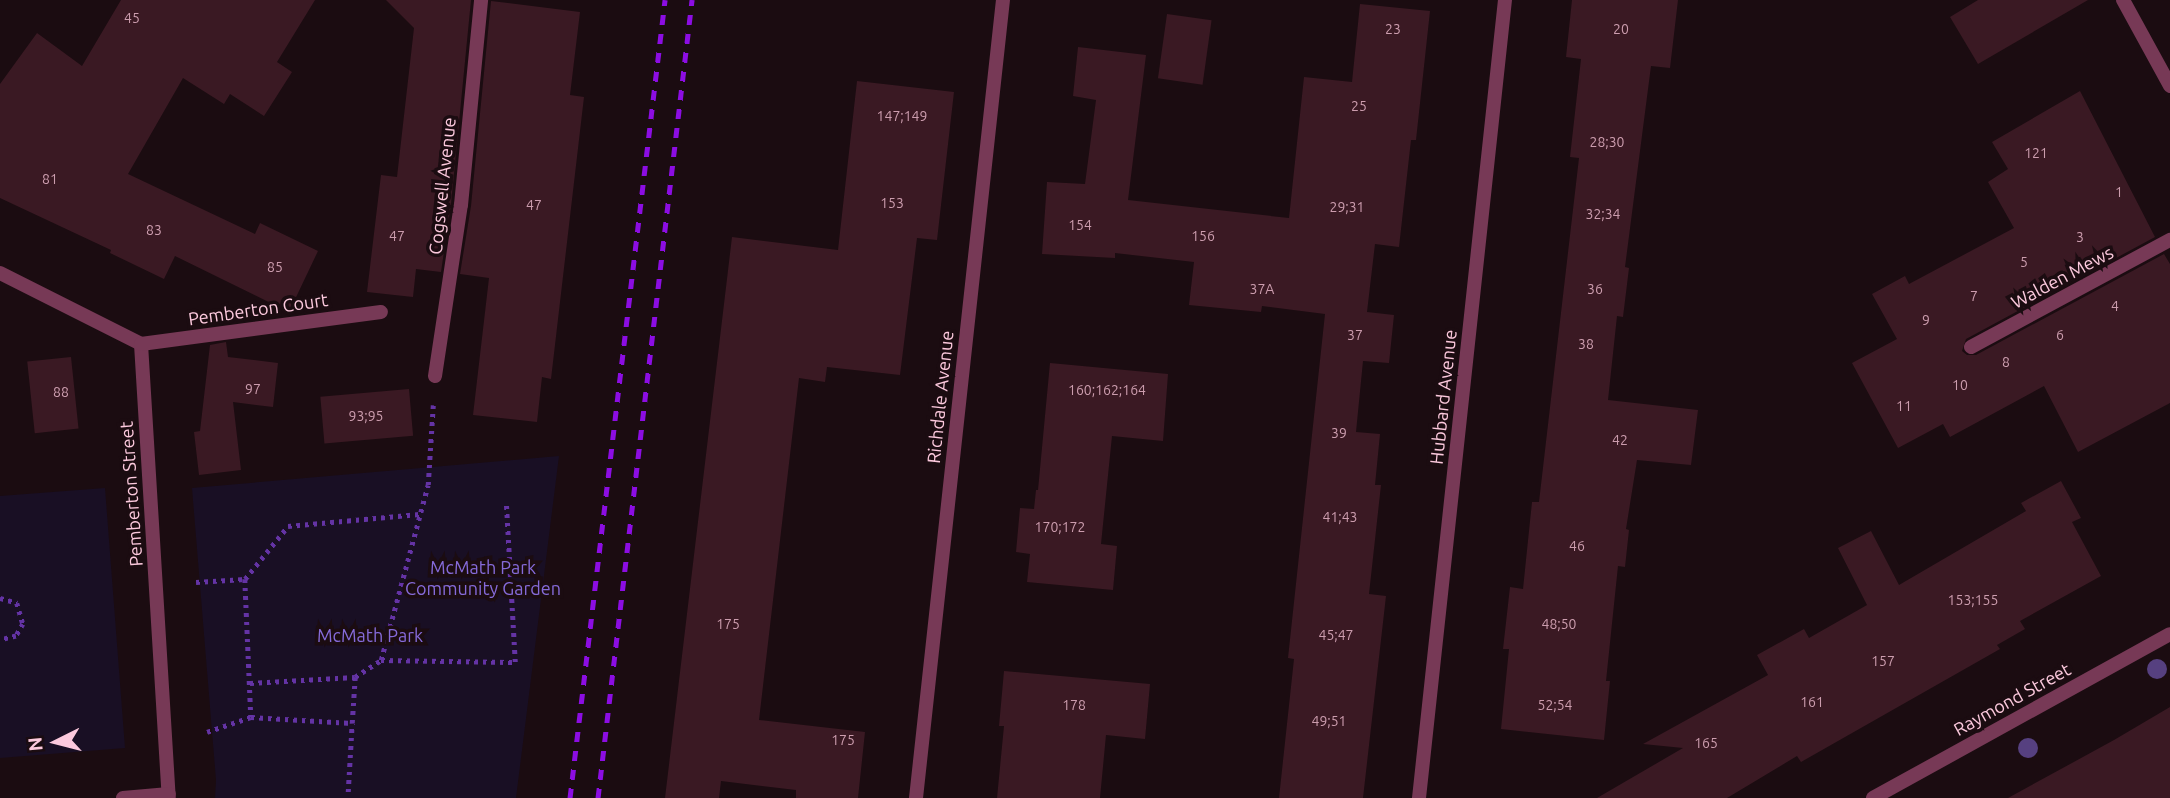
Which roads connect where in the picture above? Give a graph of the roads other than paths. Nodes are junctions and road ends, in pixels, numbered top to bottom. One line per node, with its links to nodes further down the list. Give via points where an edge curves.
1 (481, 0): 11 (street, Cogswell Avenue, via 461,205)
2 (1003, 0): 15 (street, Richdale Avenue)
3 (1505, 0): 16 (street, Hubbard Avenue)
4 (2123, 0): 5 (street)
5 (2170, 86)
6 (2170, 240): 10 (street, Walden Mews)
7 (0, 273): 9 (street)
8 (381, 312): 9 (street, Pemberton Court)
9 (141, 344): 13 (street, Pemberton Street)
10 (1971, 347)
11 (435, 376)
12 (2170, 634): 17 (street, Raymond Street)
13 (169, 796): 14 (street)
14 (122, 798)
15 (916, 798)
16 (1419, 798)
17 (1873, 798)

